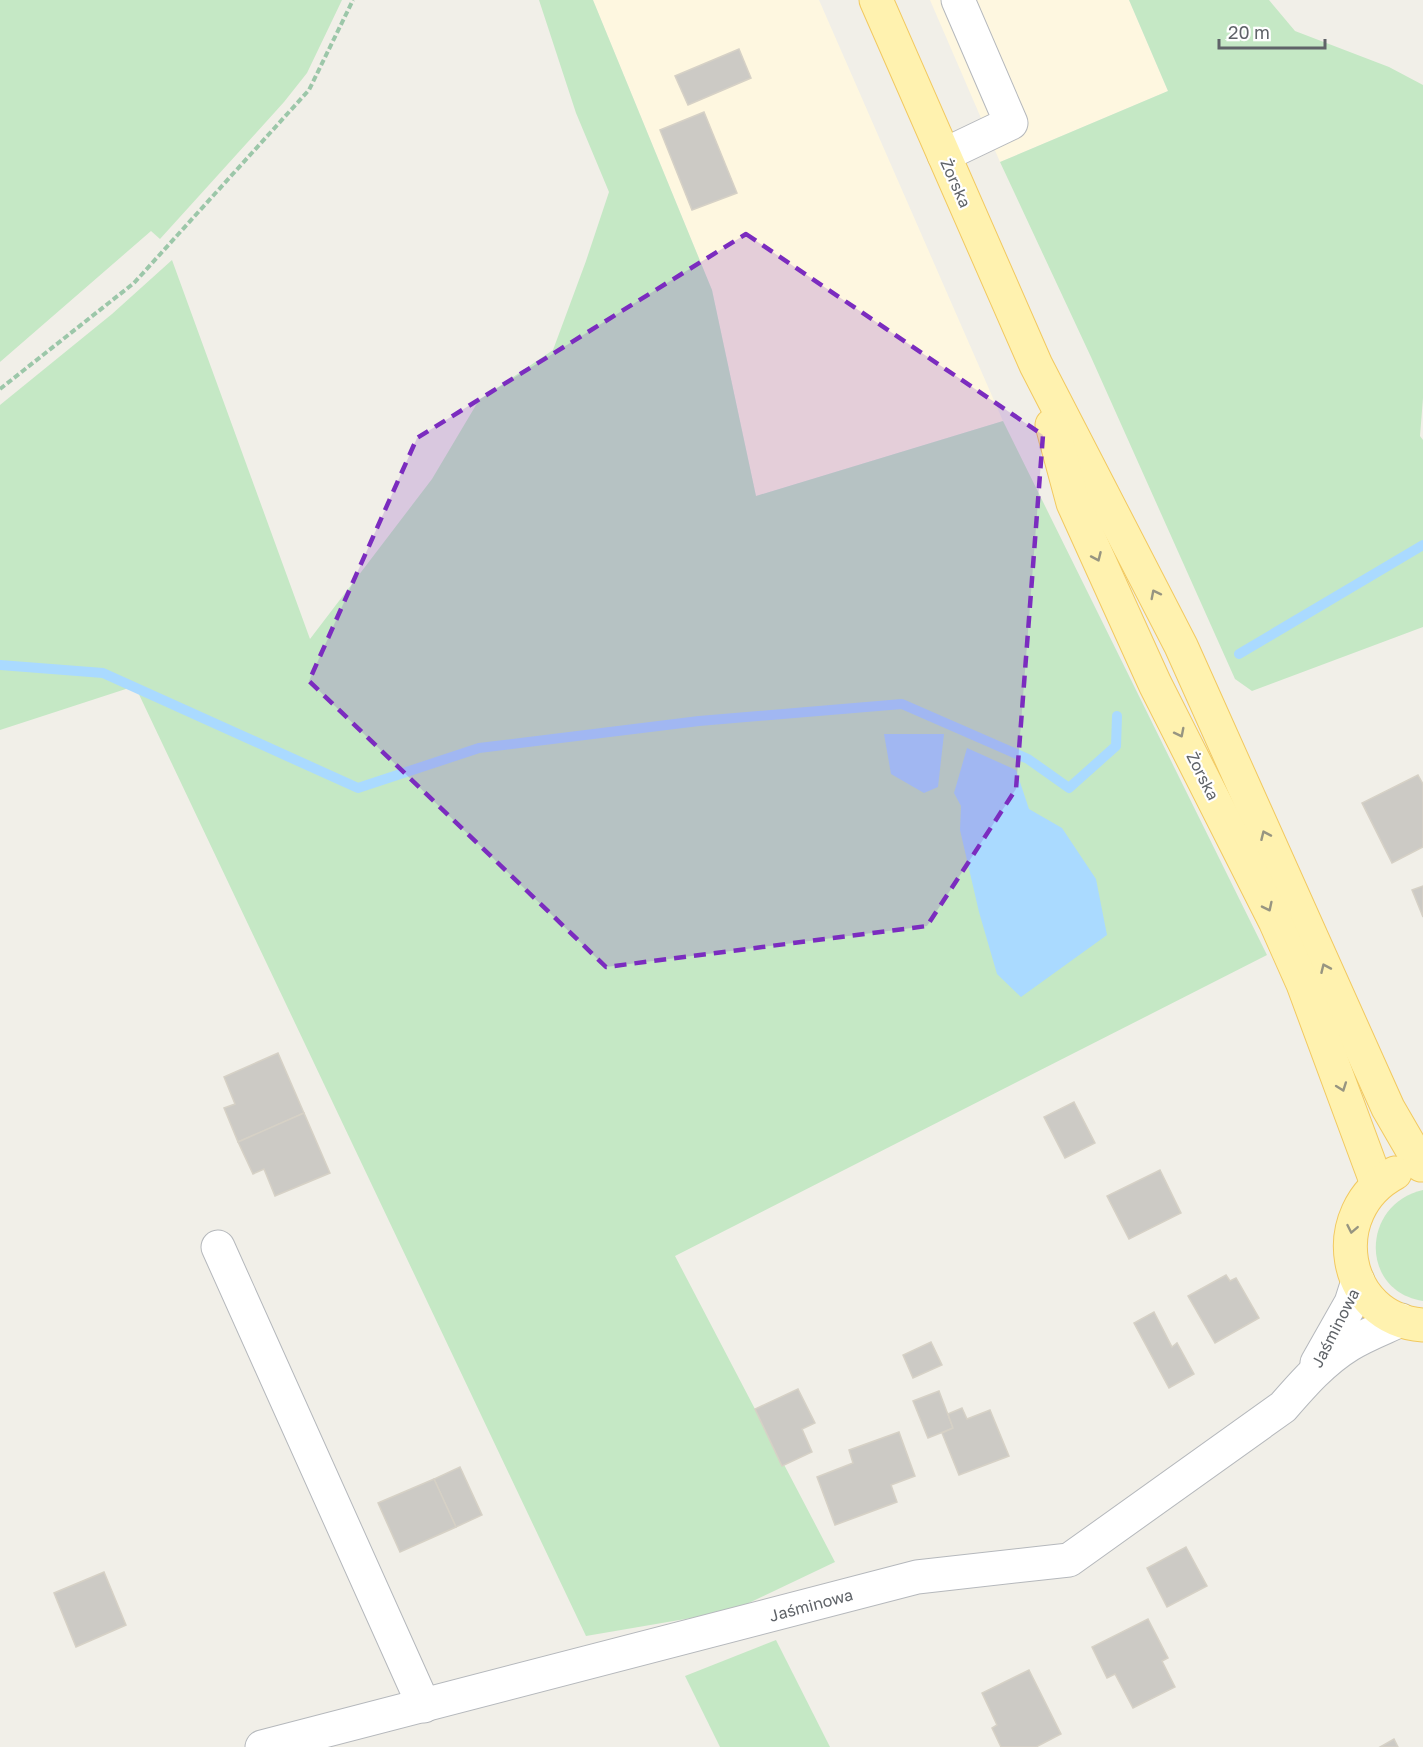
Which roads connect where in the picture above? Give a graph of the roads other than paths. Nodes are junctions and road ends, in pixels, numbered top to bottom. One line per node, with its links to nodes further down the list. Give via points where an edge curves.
1 (876, 0): 3 (main road, Żorska)
2 (958, 0): 3 (street, via 1011,123)
3 (944, 155): 4 (main road, Żorska)
4 (1036, 365): 5 (main road, Żorska, one-way to 4, via 1388,1108 1181,646); 6 (main road, Żorska, one-way to 6, via 1073,503 1155,684 1275,921 1303,984)
5 (1422, 1165): 6 (main road)
6 (1377, 1184): 8 (main road, one-way to 8, via 1359,1208 1352,1230 1350,1252)
7 (218, 1247): 11 (street)
8 (1358, 1281): 9 (main road, via 1376,1304); 10 (street, Jaśminowa, via 1351,1303)
9 (1412, 1322): 10 (street, Jaśminowa, via 1350,1345)
10 (1311, 1376): 11 (street, Jaśminowa, via 1283,1407 1069,1560 916,1577)
11 (424, 1706): 12 (street, Jaśminowa)
12 (262, 1747)

